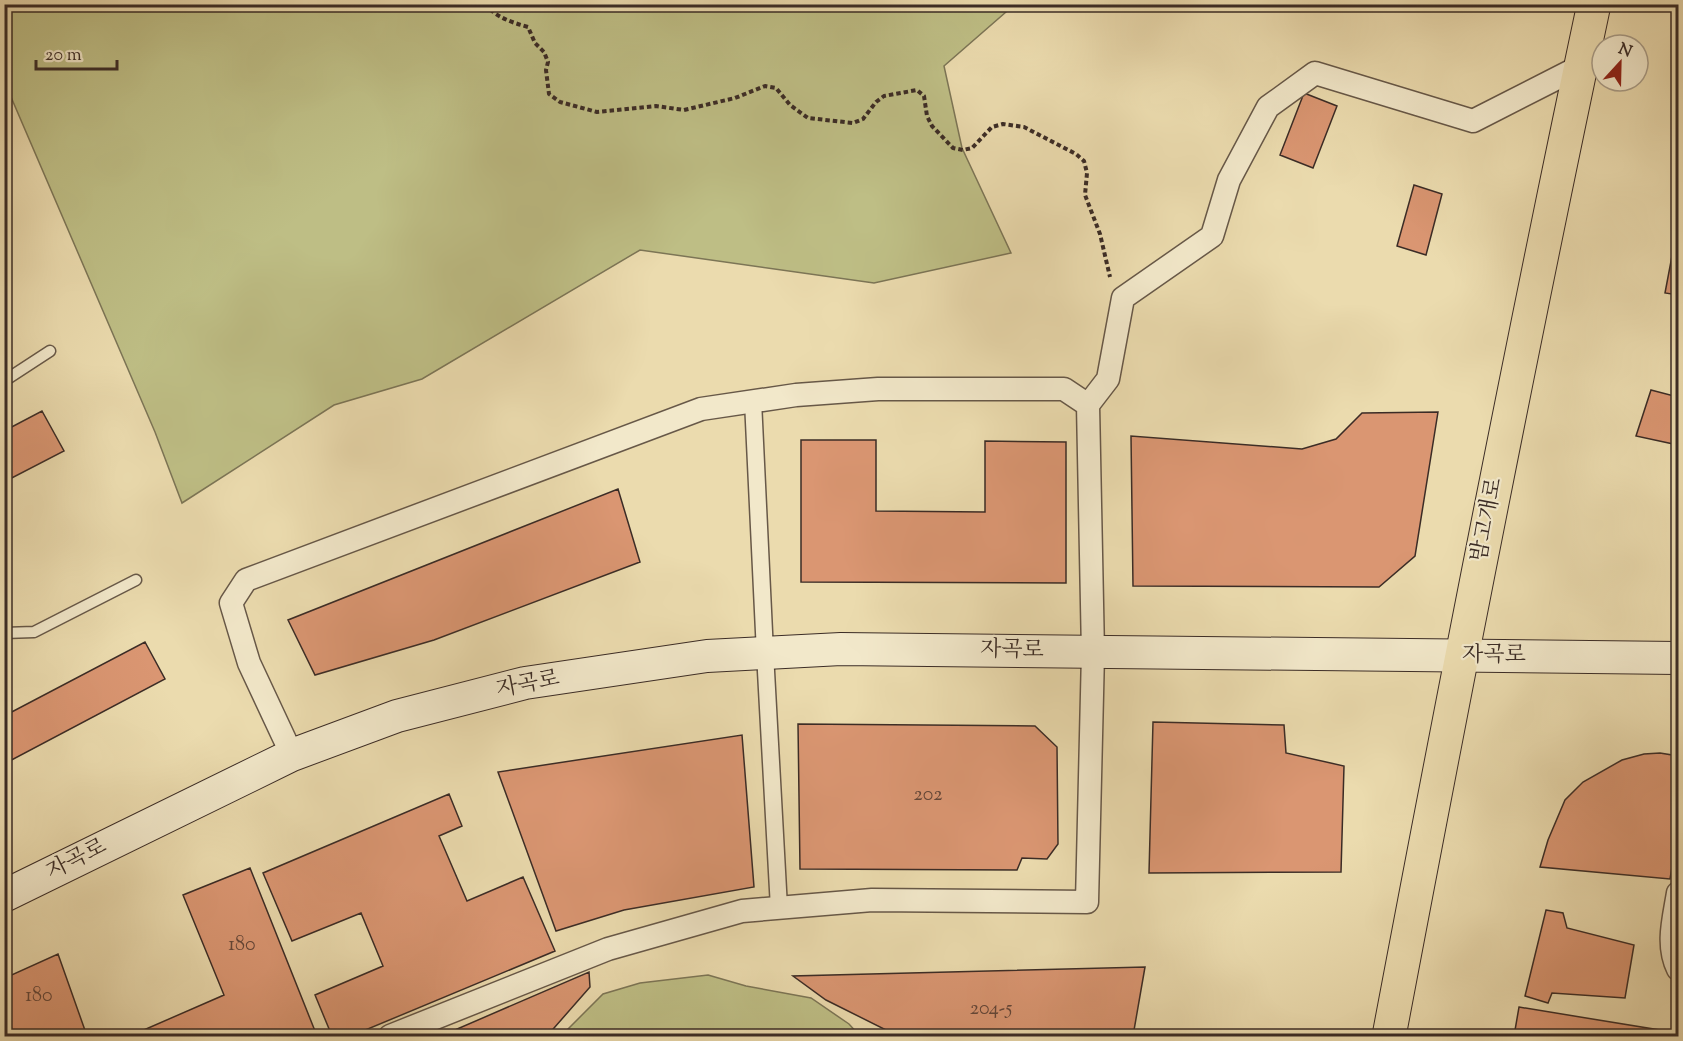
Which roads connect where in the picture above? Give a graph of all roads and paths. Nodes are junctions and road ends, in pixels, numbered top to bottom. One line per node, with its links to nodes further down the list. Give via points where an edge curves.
1 (485, 4): 4 (path, via 504,19 528,27 548,62 549,94 560,102 597,112 656,106 684,110 765,86 776,88 808,118 853,123 863,119 884,96 917,90 924,96 932,126 952,148 972,148 992,127 1024,127 1084,161 1085,195 1100,234 1111,283)
2 (1594, 4): 3 (main road, 밤고개로)
3 (1581, 66): 4 (street, via 1473,121 1315,74 1268,107 1229,180 1212,236); 13 (main road, 밤고개로)
4 (1123, 298): 8 (street, via 1108,379)
5 (50, 351): 6 (lane)
6 (4, 381)
7 (753, 401): 8 (street, via 878,388 1064,389); 11 (street); 15 (street, via 701,409 246,580 231,603 249,663)
8 (1088, 405): 12 (street)
9 (136, 580): 10 (lane, via 34,632)
10 (4, 633)
11 (765, 653): 12 (main road, 자곡로, via 841,649); 15 (main road, 자곡로, via 707,656 525,683 397,716); 18 (street)
12 (1093, 653): 13 (main road, 자곡로); 18 (street, via 1087,902 872,900)
13 (1461, 656): 14 (main road, 자곡로); 21 (main road, 밤고개로)
14 (1678, 658)
15 (292, 755): 17 (main road, 자곡로)
16 (1678, 893): 19 (street, via 1671,940)
17 (4, 896)
18 (779, 908): 20 (street, via 742,911 608,949)
19 (1678, 969)
20 (390, 1036)
21 (1389, 1036)

